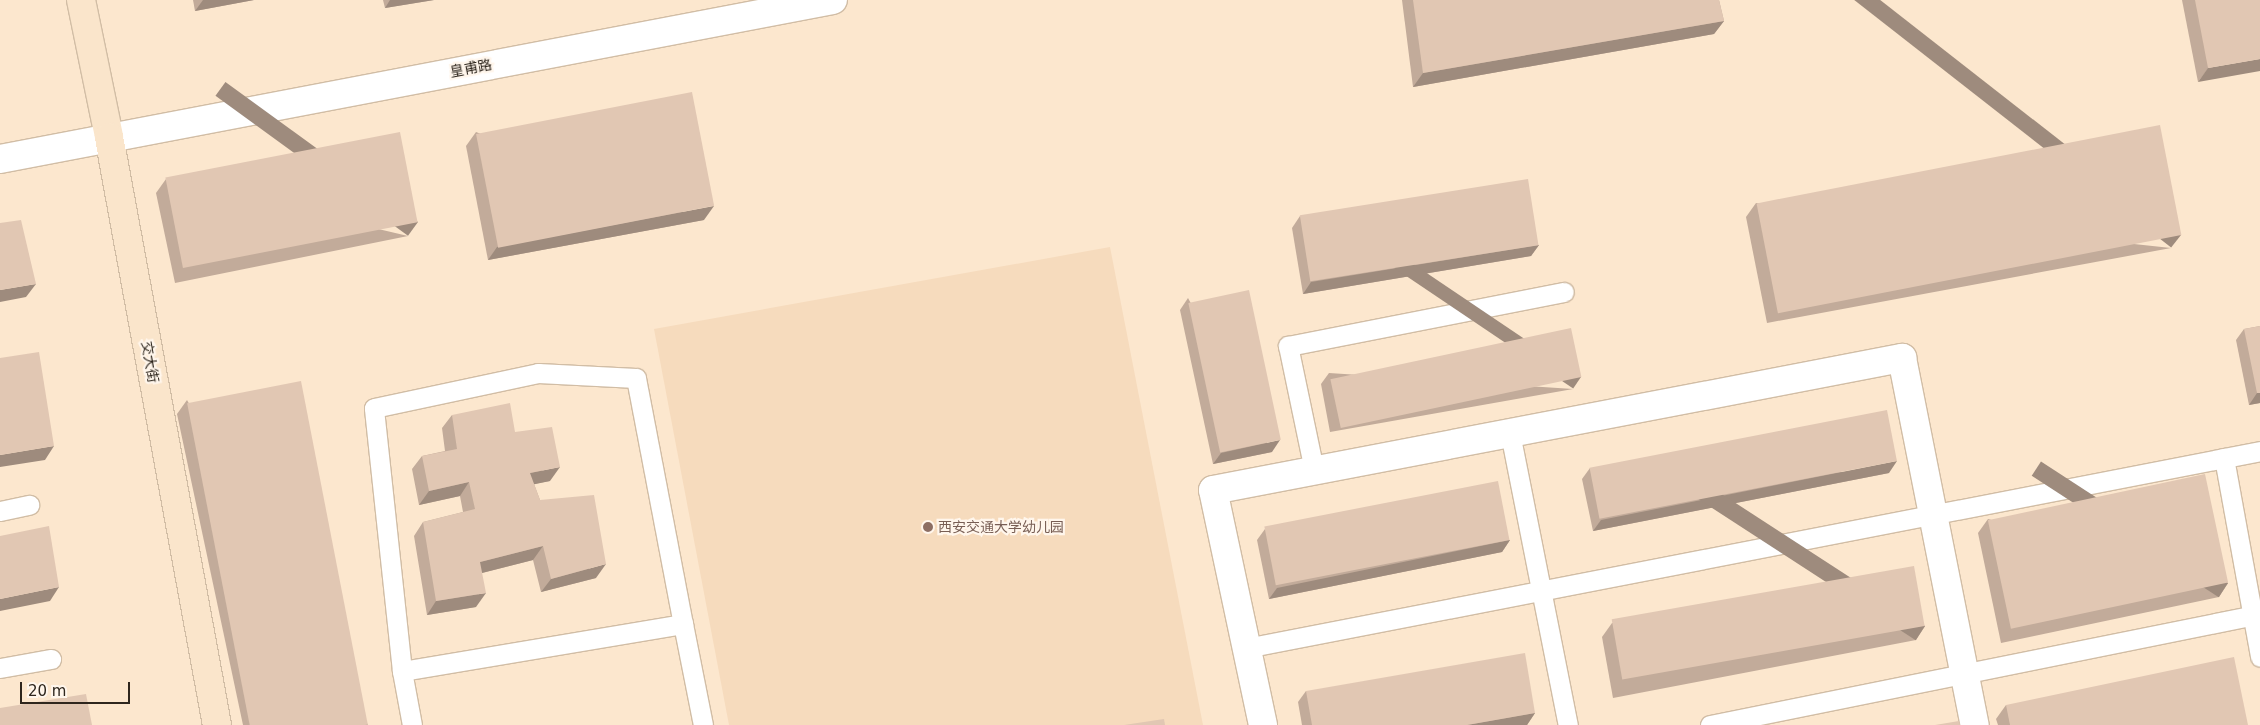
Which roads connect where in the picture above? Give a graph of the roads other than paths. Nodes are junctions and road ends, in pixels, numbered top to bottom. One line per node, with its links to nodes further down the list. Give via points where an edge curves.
1 (81, 0): 3 (street, 交大街)
2 (832, 0): 3 (street, 皇甫路)
3 (109, 137): 4 (street, 皇甫路); 22 (street, 交大街)
4 (0, 159)
5 (1564, 292): 9 (lane, via 1288,346)
6 (1510, 433): 9 (street); 12 (street, via 1902,358); 13 (lane)
7 (2260, 451): 8 (lane)
8 (2224, 458): 12 (lane); 14 (lane)
9 (1314, 470): 16 (street, via 1213,490)
10 (29, 505): 11 (lane)
11 (0, 511)
12 (1933, 514): 13 (lane); 21 (street)
13 (1542, 591): 16 (lane); 26 (lane)
14 (2256, 615): 17 (lane); 21 (lane)
15 (683, 624): 20 (lane); 20 (lane, via 636,378 538,373 374,408); 24 (lane)
16 (1246, 648): 25 (street)
17 (2260, 657)
18 (51, 659): 19 (lane)
19 (0, 668)
20 (402, 671): 23 (lane)
21 (1965, 674): 27 (lane); 28 (street)
22 (217, 725)
23 (412, 725)
24 (703, 725)
25 (1263, 725)
26 (1568, 725)
27 (1710, 725)
28 (1975, 725)

